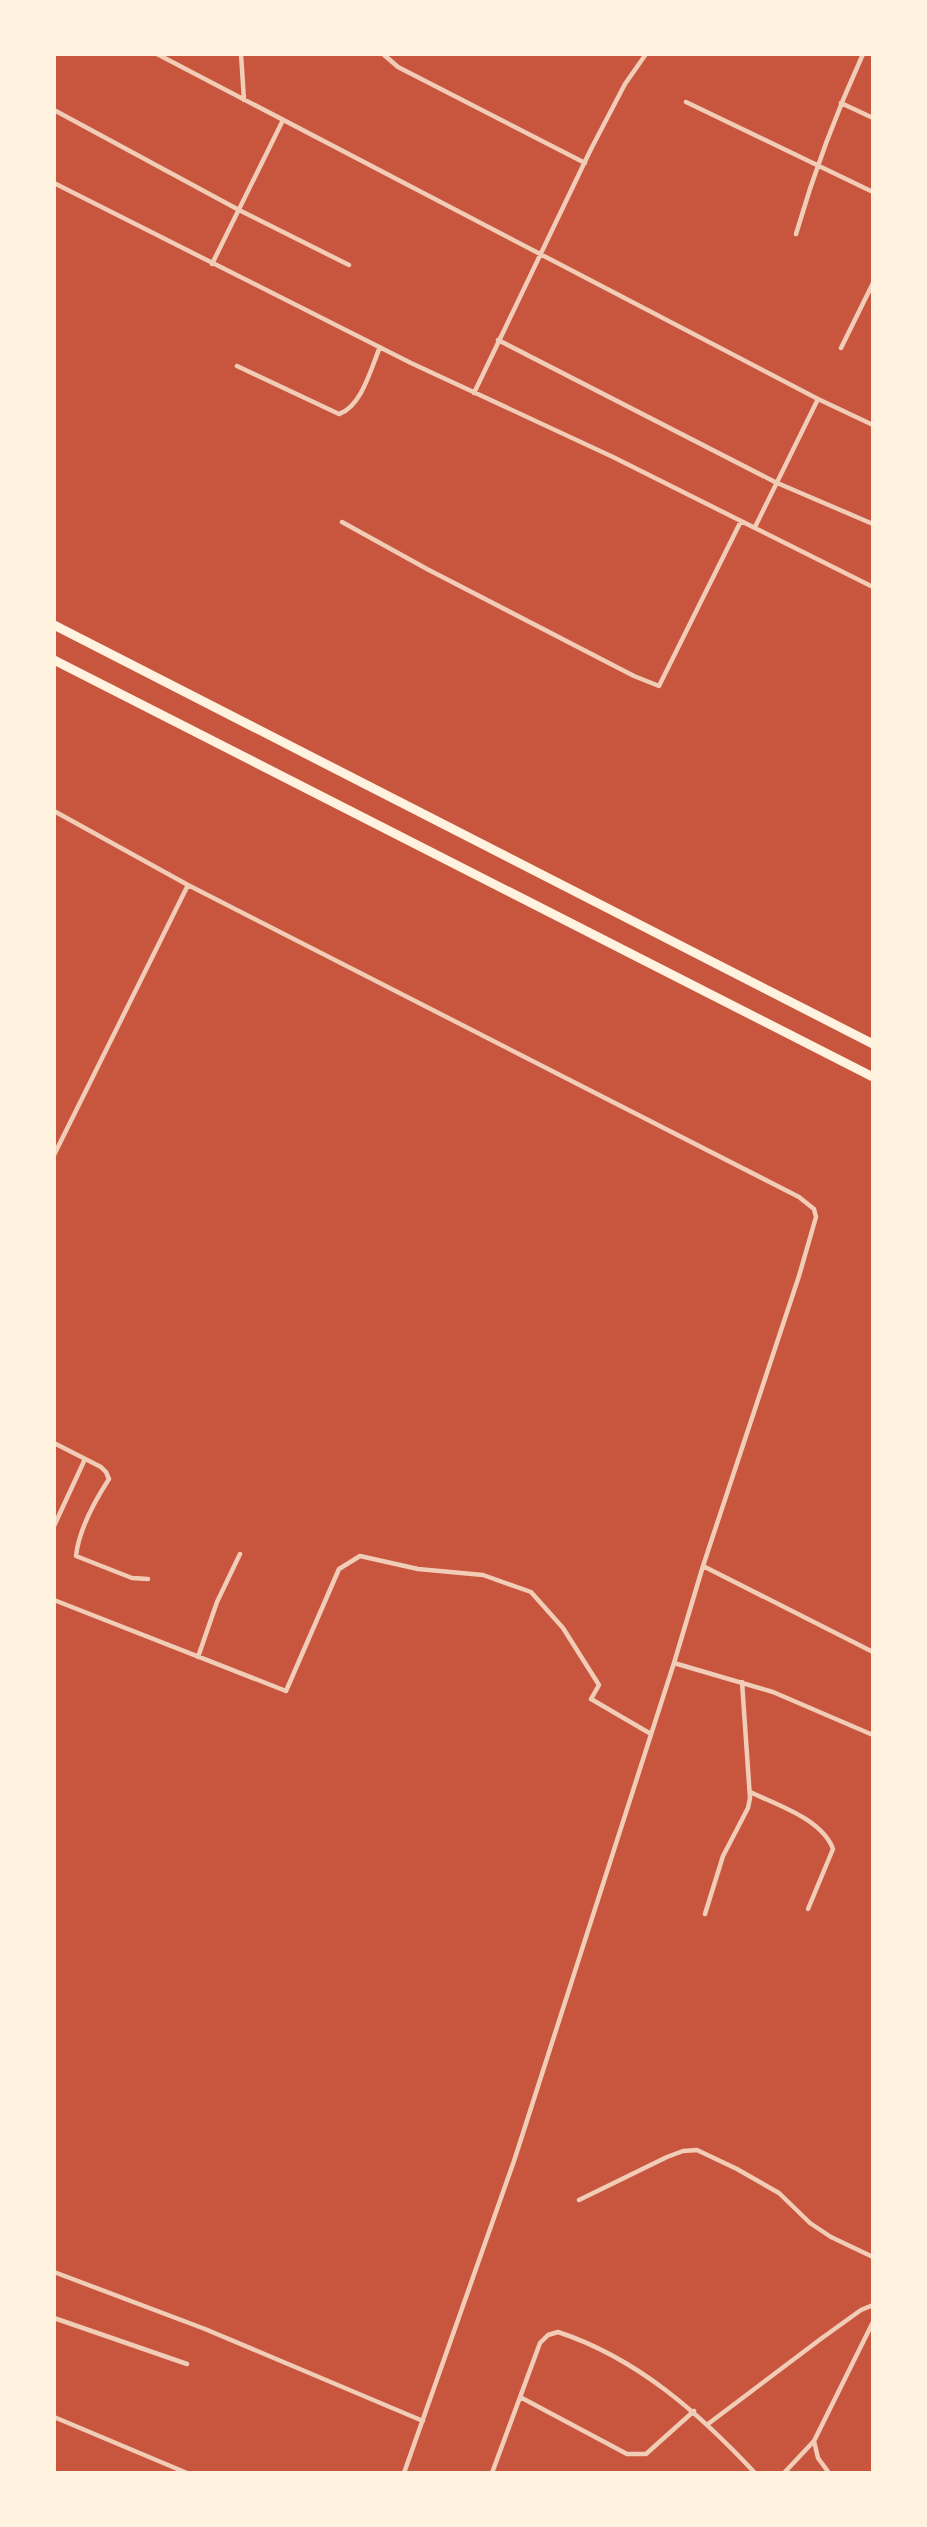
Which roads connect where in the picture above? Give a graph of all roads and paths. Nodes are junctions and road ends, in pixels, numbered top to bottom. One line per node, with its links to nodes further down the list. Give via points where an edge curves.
1 (157, 54): 6 (street)
2 (241, 54): 6 (street)
3 (383, 54): 12 (street, via 398,67)
4 (646, 54): 12 (street, via 625,84)
5 (863, 54): 8 (street)
6 (244, 101): 11 (street)
7 (686, 102): 13 (street)
8 (841, 103): 10 (street); 13 (street)
9 (54, 110): 16 (street)
10 (873, 118)
11 (283, 120): 16 (street); 18 (street)
12 (585, 163): 18 (street)
13 (817, 164): 15 (street); 17 (street)
14 (54, 183): 19 (street)
15 (873, 192)
16 (239, 210): 19 (street); 20 (street)
17 (796, 234)
18 (541, 254): 22 (street); 27 (street)
19 (212, 264): 23 (street)
20 (349, 265)
21 (873, 283): 24 (street)
22 (498, 340): 26 (street); 29 (street)
23 (380, 347): 25 (street, via 355,404 339,414); 26 (street)
24 (841, 348)
25 (237, 366)
26 (474, 393): 30 (street)
27 (818, 399): 28 (street); 29 (street)
28 (873, 425)
29 (775, 482): 32 (street); 33 (street)
30 (741, 521): 31 (street, via 659,686); 33 (street)
31 (342, 522)
32 (873, 524)
33 (755, 527): 34 (street)
34 (873, 587)
35 (54, 625): 39 (highway)
36 (54, 660): 40 (highway)
37 (54, 811): 38 (street)
38 (188, 885): 41 (street); 46 (street, via 799,1197 814,1209 815,1224)
39 (873, 1044)
40 (873, 1077)
41 (54, 1155)
42 (54, 1443): 43 (street)
43 (85, 1459): 44 (street); 47 (street, via 101,1467 109,1479 78,1538 76,1556 132,1578)
44 (54, 1526)
45 (240, 1553): 50 (street)
46 (703, 1566): 49 (street); 51 (street)
47 (148, 1578)
48 (54, 1600): 50 (street)
49 (873, 1652)
50 (198, 1657): 53 (street, via 286,1690 339,1569 360,1556 418,1569 483,1576 531,1592 563,1628 599,1685 591,1699)
51 (674, 1663): 52 (street); 53 (street)
52 (742, 1682): 54 (street); 55 (street)
53 (651, 1734): 68 (street, via 514,2161)
54 (873, 1735)
55 (750, 1792): 56 (street, via 805,1819 831,1845); 57 (street, via 748,1808 723,1856)
56 (808, 1909)
57 (705, 1914)
58 (579, 2200): 59 (street, via 667,2157 697,2150 779,2193 810,2223)
59 (873, 2257)
60 (54, 2272): 68 (street, via 205,2329)
61 (873, 2305): 69 (street)
62 (54, 2318): 64 (street)
63 (873, 2322): 70 (street)
64 (187, 2364)
65 (520, 2398): 66 (street, via 639,2456); 66 (street, via 540,2343 558,2332 611,2355); 73 (street)
66 (694, 2411): 69 (street)
67 (54, 2417): 71 (street)
68 (423, 2421): 72 (street)
69 (708, 2424): 74 (street)
70 (814, 2441): 75 (street); 76 (street, via 818,2458)
71 (187, 2473)
72 (404, 2473)
73 (492, 2473)
74 (755, 2473)
75 (784, 2473)
76 (829, 2473)

